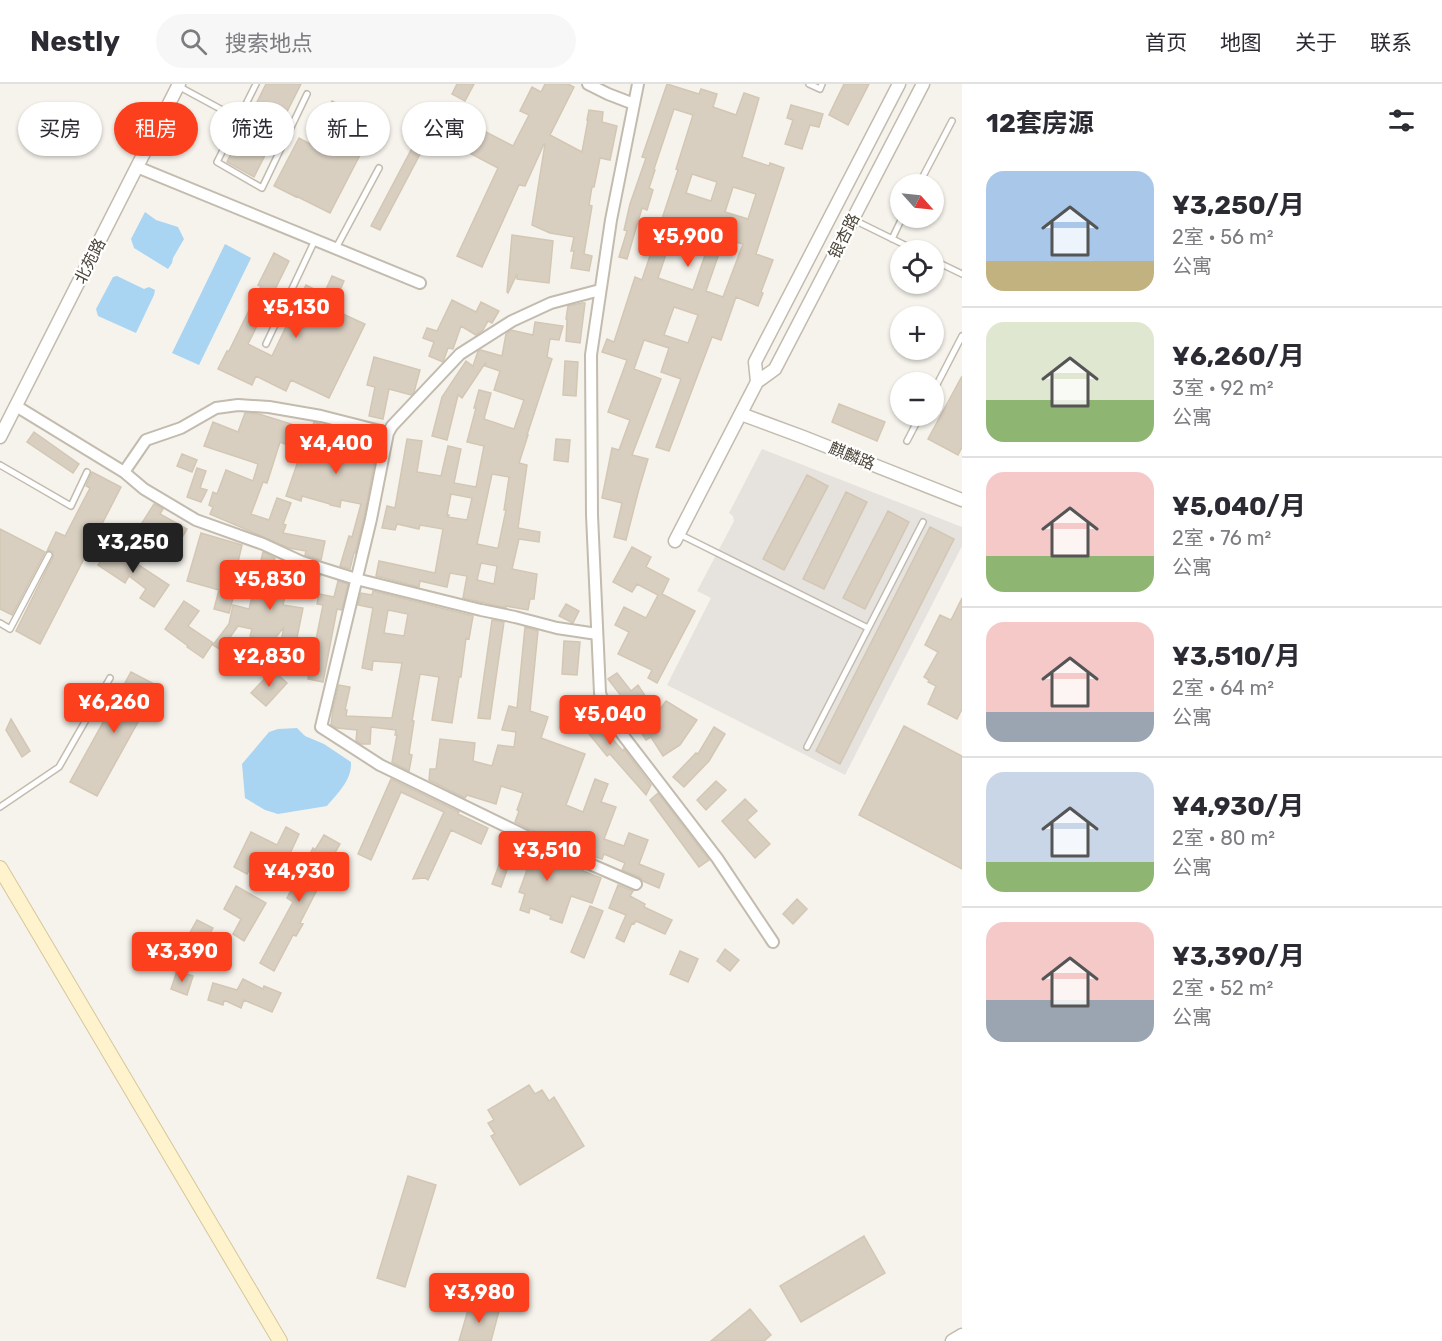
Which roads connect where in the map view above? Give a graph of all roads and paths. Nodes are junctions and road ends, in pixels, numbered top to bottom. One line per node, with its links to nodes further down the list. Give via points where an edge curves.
1 (256, 84): 10 (lane)
2 (588, 84): 12 (street)
3 (638, 84): 12 (street)
4 (809, 84): 5 (lane, via 820,89)
5 (822, 84)
6 (899, 84): 32 (street, 银杏路, via 755,362)
7 (922, 84): 20 (street, 银杏路)
8 (179, 85): 11 (lane); 17 (street, 北苑路)
9 (307, 94): 13 (lane)
10 (247, 102)
11 (210, 103)
12 (634, 104): 28 (street)
13 (294, 121)
14 (952, 121): 19 (lane)
15 (220, 156): 16 (lane, via 217,162 262,188)
16 (277, 156)
17 (137, 167): 23 (street); 33 (street, 北苑路)
18 (379, 168): 24 (lane)
19 (924, 174)
20 (853, 219): 22 (lane); 32 (street, 银杏路, via 775,369)
21 (898, 228): 22 (lane)
22 (892, 239)
23 (315, 240): 24 (street); 30 (lane)
24 (336, 248): 27 (street)
25 (944, 265): 26 (lane)
26 (962, 274)
27 (420, 283)
28 (600, 290): 36 (street, via 550,303 512,321 460,354); 49 (street, via 591,355)
29 (962, 336): 31 (lane)
30 (266, 344)
31 (943, 372)
32 (757, 382): 34 (street, 银杏路)
33 (16, 406): 37 (street, 北苑路); 41 (street)
34 (741, 414): 42 (street, 麒麟路); 44 (street, 银杏路)
35 (915, 426): 38 (lane)
36 (388, 433): 41 (street, via 269,407 216,408 181,428 146,440); 46 (street)
37 (0, 437)
38 (907, 441)
39 (0, 465): 40 (lane, via 71,507)
40 (87, 472)
41 (124, 472): 46 (street, via 144,489 196,520)
42 (962, 500)
43 (923, 522): 48 (lane)
44 (677, 538): 48 (lane)
45 (49, 555): 47 (lane, via 10,629)
46 (356, 579): 49 (street, via 557,628); 54 (street, via 321,727 380,765)
47 (0, 623)
48 (868, 628): 51 (lane)
49 (597, 634): 55 (street, via 600,693 607,713 717,858)
50 (110, 678): 52 (lane, via 59,767)
51 (807, 747)
52 (0, 807)
53 (0, 868): 57 (main road)
54 (636, 884)
55 (773, 942)
56 (962, 1335): 58 (street)
57 (280, 1341)
58 (952, 1341)

